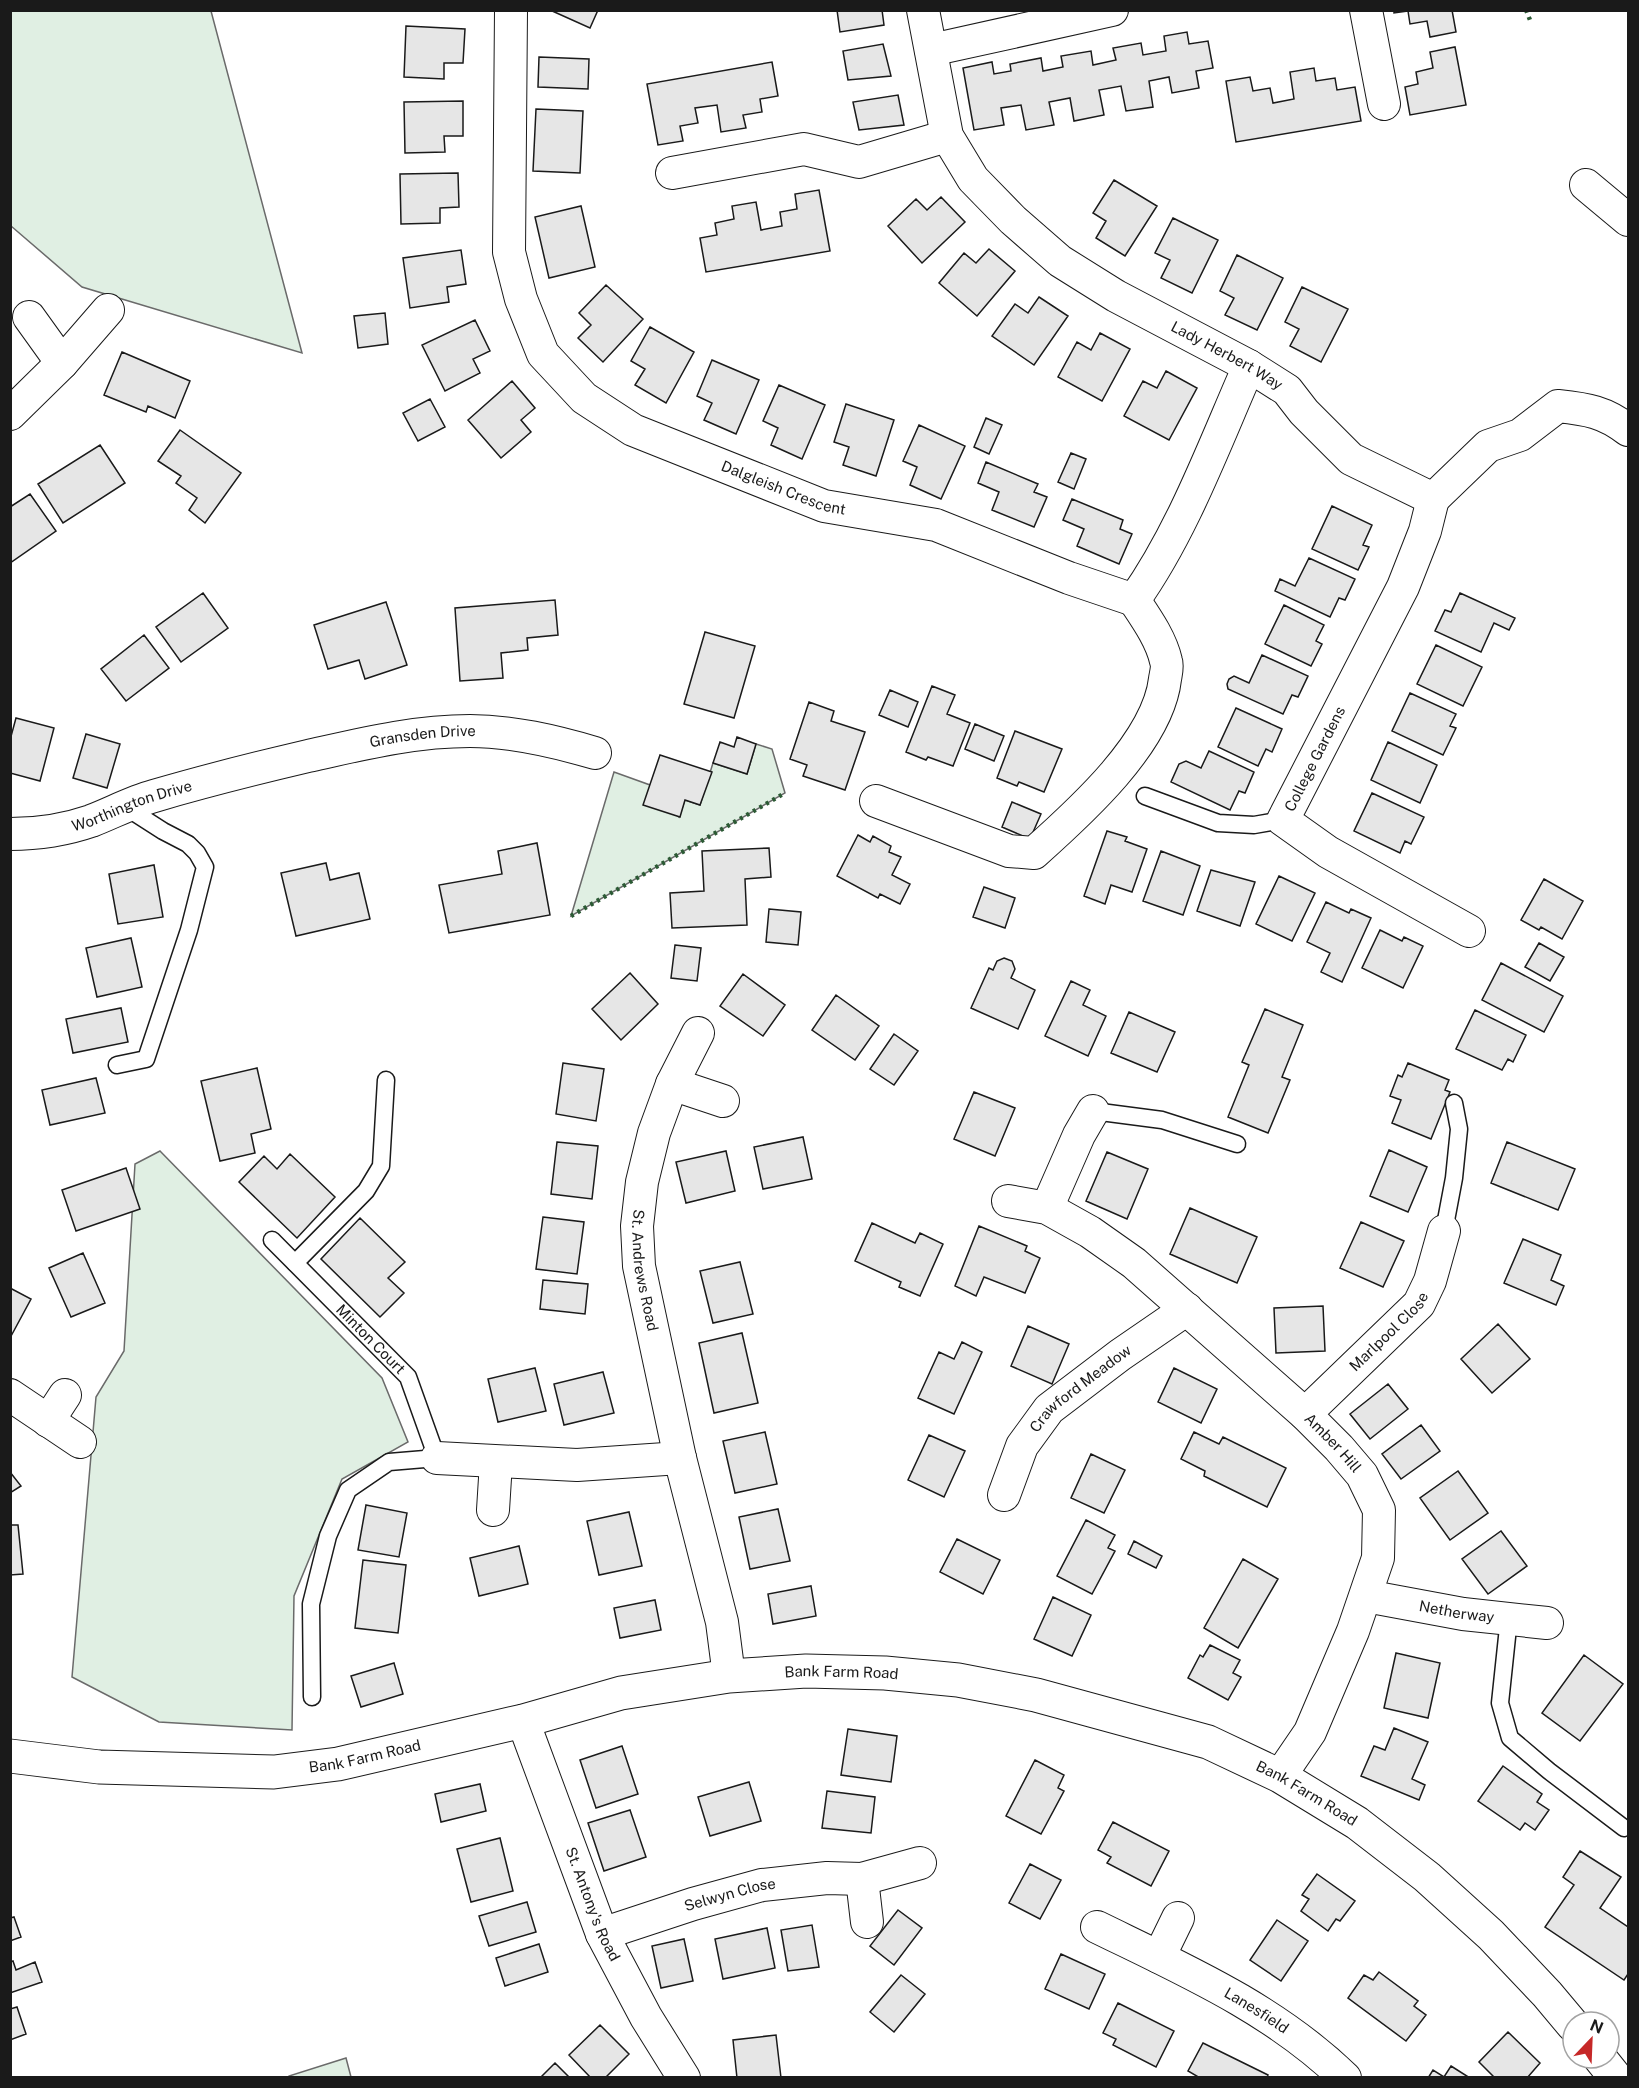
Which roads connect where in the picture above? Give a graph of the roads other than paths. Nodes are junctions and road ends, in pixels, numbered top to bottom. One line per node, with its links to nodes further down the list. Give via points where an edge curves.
1 (512, 10): 18 (street, Dalgleish Crescent, via 509,252 521,299 543,354 584,398 633,430 824,506 936,525)
2 (923, 10): 5 (street, Lady Herbert Way)
3 (1112, 10): 5 (street)
4 (1366, 10): 6 (street)
5 (931, 50): 7 (street, Lady Herbert Way)
6 (1384, 104)
7 (947, 136): 8 (street, via 859,162 804,149); 14 (street, Lady Herbert Way, via 973,179 1060,261 1116,296)
8 (672, 173)
9 (1586, 186): 10 (street)
10 (1629, 220)
11 (108, 310): 13 (street)
12 (29, 317): 13 (street)
13 (62, 363): 15 (street)
14 (1249, 366): 17 (street, Lady Herbert Way, via 1287,390 1351,459); 18 (street, via 1173,535)
15 (10, 414)
16 (1624, 418): 17 (street, via 1558,406 1520,435 1488,446)
17 (1433, 499): 24 (street, College Gardens, via 1403,587)
18 (1134, 600): 22 (street, via 1155,632 1167,662 1164,692 1146,732 1102,788 1034,853 1009,851)
19 (595, 753): 20 (street, Gransden Drive, via 514,734 442,732 384,738)
20 (250, 770): 23 (street, Worthington Drive)
21 (1145, 796): 24 (lane, via 1218,823 1254,825)
22 (876, 801)
23 (124, 806): 25 (street, Worthington Drive, via 89,821 37,834); 28 (lane, via 188,844 205,867 189,930 146,1059)
24 (1283, 820): 26 (street, College Gardens, via 1328,852)
25 (10, 834)
26 (1469, 931)
27 (698, 1033): 30 (street, St. Andrews Road)
28 (117, 1065)
29 (386, 1080): 39 (lane, via 381,1166 366,1191)
30 (672, 1084): 31 (street); 47 (street, St. Andrews Road, via 642,1182 637,1226 639,1266)
31 (723, 1101)
32 (1454, 1103): 37 (lane, via 1459,1129)
33 (1093, 1111): 34 (lane, via 1162,1120); 36 (street)
34 (1237, 1144)
35 (1008, 1201): 36 (street, Amber Hill)
36 (1047, 1208): 40 (street, Amber Hill, via 1116,1250)
37 (1444, 1231): 43 (street, Marlpool Close, via 1419,1304)
38 (272, 1240): 39 (lane, Minton Court)
39 (295, 1263): 46 (lane, Minton Court, via 408,1377)
40 (1187, 1309): 43 (street, Amber Hill); 49 (street, Crawford Meadow, via 1049,1409 1022,1446)
41 (10, 1395): 44 (street)
42 (65, 1395): 44 (street)
43 (1305, 1414): 51 (street, Amber Hill, via 1362,1475 1379,1510 1378,1558)
44 (48, 1421): 45 (street)
45 (80, 1442)
46 (437, 1458): 48 (street); 55 (lane, via 389,1462 348,1490 328,1536 311,1604)
47 (680, 1458): 48 (street, via 577,1465); 54 (street, St. Andrews Road, via 722,1622)
48 (496, 1462): 50 (street)
49 (1004, 1495)
50 (493, 1510)
51 (1366, 1596): 52 (street, Netherway, via 1463,1614); 58 (street, Amber Hill, via 1310,1732)
52 (1509, 1618): 53 (street, Netherway); 59 (lane, via 1500,1703 1510,1738)
53 (1547, 1623)
54 (729, 1676): 56 (street, Bank Farm Road, via 621,1693); 58 (street, Bank Farm Road, via 817,1671 958,1680 1036,1695 1196,1739)
55 (312, 1697)
56 (523, 1721): 57 (street, Bank Farm Road, via 338,1764 274,1772 99,1767); 65 (street, St. Antony's Road)
57 (10, 1756)
58 (1280, 1776): 67 (street, Bank Farm Road, via 1357,1822 1427,1877 1491,1935)
59 (1624, 1828)
60 (920, 1863): 61 (street, Selwyn Close)
61 (862, 1879): 63 (street); 65 (street, Selwyn Close, via 827,1878 762,1885)
62 (1178, 1918): 66 (street)
63 (867, 1922)
64 (1097, 1927): 66 (street, Lanesfield)
65 (602, 1934): 68 (street, St. Antony's Road)
66 (1159, 1957): 69 (street, Lanesfield, via 1283,2025)
67 (1561, 2011)
68 (684, 2078)
69 (1345, 2078)

